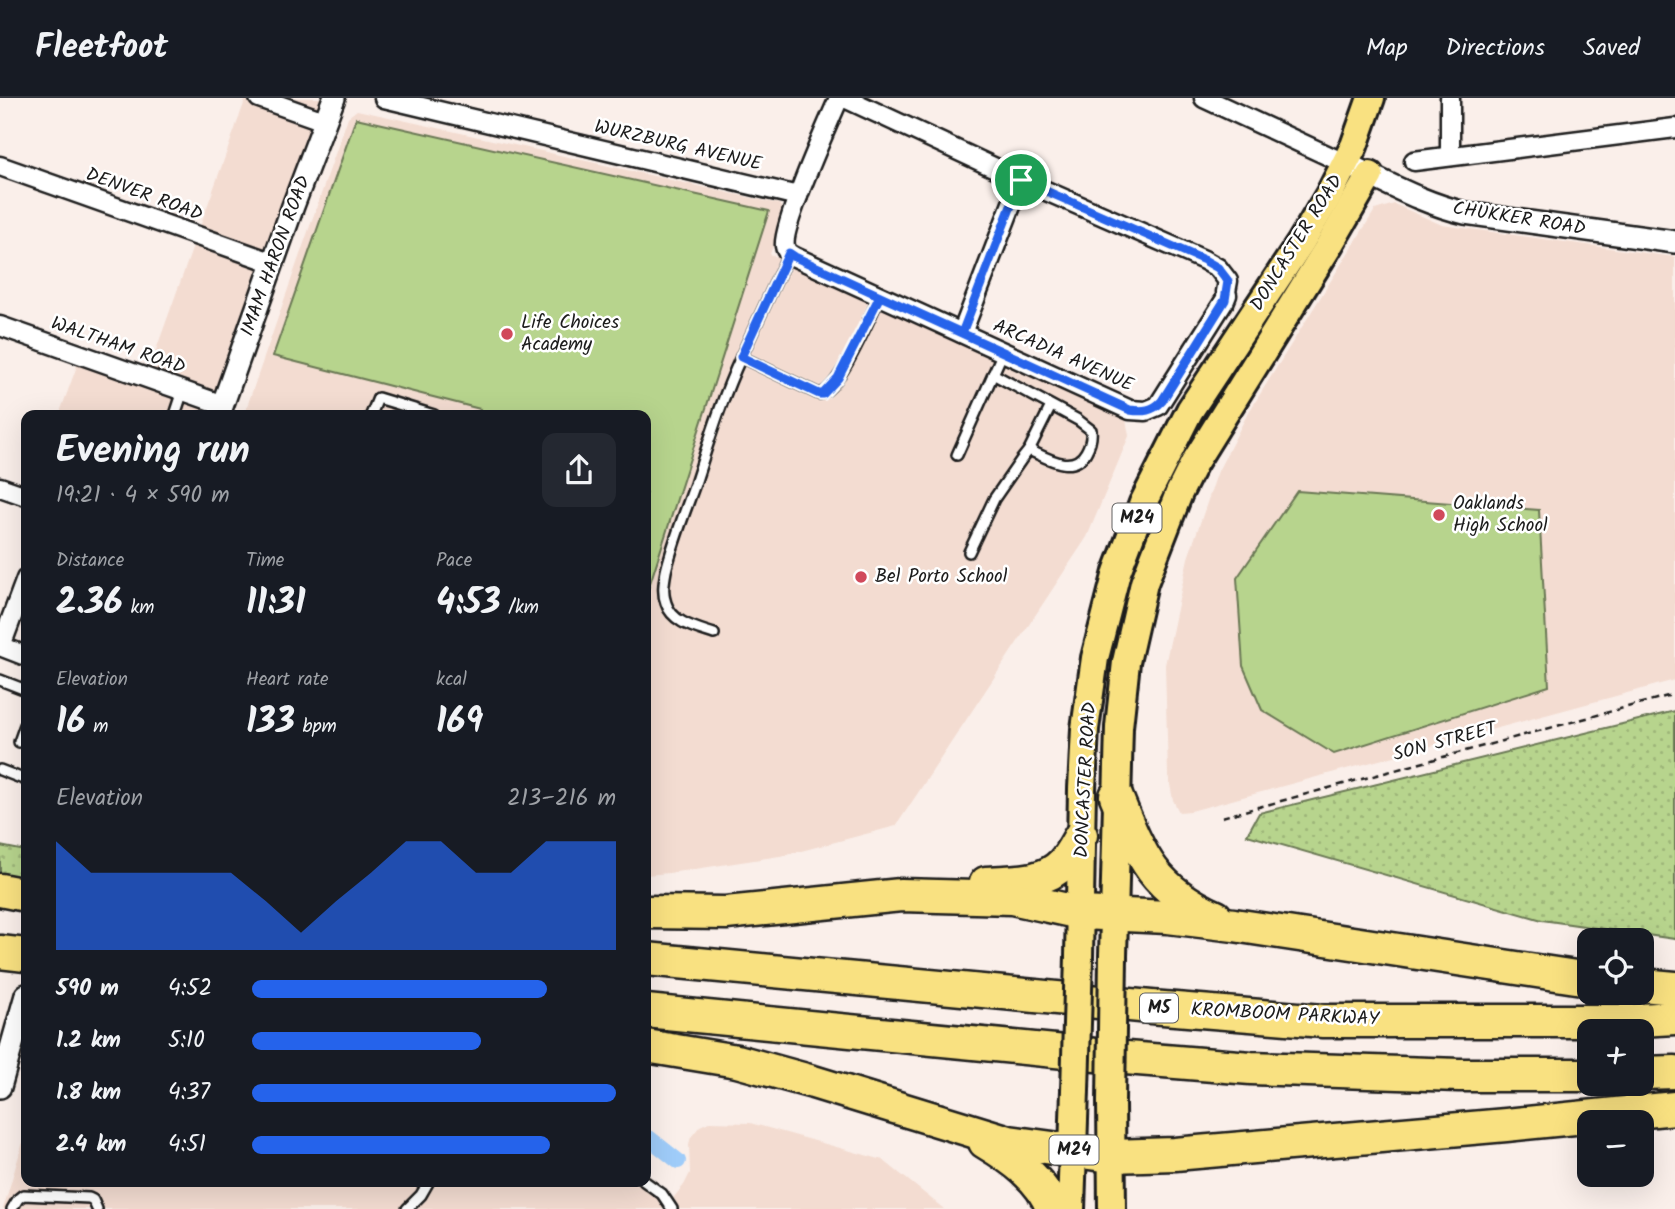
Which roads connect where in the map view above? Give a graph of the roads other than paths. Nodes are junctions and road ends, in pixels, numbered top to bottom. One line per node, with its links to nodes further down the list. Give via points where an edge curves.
1 (259, 98): 9 (street)
2 (334, 98): 9 (street, IMAM HARON ROAD)
3 (384, 98): 17 (street, WURZBURG AVENUE)
4 (839, 98): 17 (street)
5 (845, 98): 16 (street, ARCADIA AVENUE)
6 (1204, 98): 13 (street)
7 (1371, 98): 13 (main road, M24)
8 (1450, 98): 11 (street)
9 (324, 121): 20 (street, IMAM HARON ROAD)
10 (1675, 128): 11 (street)
11 (1450, 156): 12 (street)
12 (1414, 161)
13 (1346, 164): 15 (street, CHUKKER ROAD); 49 (main road, DONCASTER ROAD / M24, via 1301,242 1190,410 1133,527 1095,658 1085,729)
14 (0, 166): 20 (street, DENVER ROAD)
15 (1370, 175): 18 (street, CHUKKER ROAD, via 1443,208 1465,213); 48 (main road, DONCASTER ROAD / M24, via 1194,463 1165,525 1144,583 1126,662)
16 (1021, 180): 23 (street); 24 (street, ARCADIA AVENUE, via 1204,260 1228,281 1227,295 1154,409 1130,410)
17 (798, 196): 19 (street)
18 (1675, 242)
19 (787, 246): 21 (street, ARCADIA AVENUE); 25 (lane)
20 (274, 263): 30 (street, IMAM HARON ROAD)
21 (880, 296): 23 (street, ARCADIA AVENUE); 25 (lane, via 854,351 823,394)
22 (0, 326): 27 (street, WALTHAM ROAD)
23 (962, 333): 24 (street, ARCADIA AVENUE)
24 (1003, 352): 26 (lane)
25 (741, 357): 39 (lane, via 663,587 674,616)
26 (993, 374): 28 (lane); 34 (lane)
27 (183, 391): 29 (lane); 30 (street, WALTHAM ROAD)
28 (1051, 406): 33 (lane); 33 (lane, via 1091,430 1091,442 1084,455 1069,464)
29 (177, 410)
30 (221, 410)
31 (373, 410): 32 (lane, via 378,398)
32 (418, 410)
33 (1029, 450): 37 (lane, via 995,499)
34 (957, 455)
35 (0, 487): 36 (street)
36 (21, 494)
37 (969, 552)
38 (21, 592): 40 (street)
39 (714, 634)
40 (0, 647): 41 (street)
41 (21, 654)
42 (0, 680): 43 (lane)
43 (21, 688)
44 (21, 736): 45 (lane)
45 (19, 742)
46 (0, 770): 47 (lane)
47 (21, 778)
48 (1116, 796): 55 (main road, DONCASTER ROAD / M24); 56 (highway, via 1140,853 1155,874 1189,903)
49 (1081, 835): 52 (highway, via 1065,862 1044,876); 54 (main road, DONCASTER ROAD / M24)
50 (0, 889): 51 (highway)
51 (21, 891)
52 (901, 895): 53 (highway, via 726,913); 54 (highway, via 1012,898)
53 (651, 912)
54 (1081, 913): 55 (highway); 73 (main road, DONCASTER ROAD / M24, bridge)
55 (1113, 914): 56 (highway); 74 (main road, DONCASTER ROAD / M24, bridge)
56 (1234, 925): 60 (highway)
57 (0, 952): 58 (highway)
58 (21, 954)
59 (651, 959): 65 (highway, KROMBOOM PARKWAY / M5, via 1323,1021)
60 (1577, 977)
61 (1654, 986): 62 (highway)
62 (1675, 988)
63 (21, 1011): 70 (street)
64 (651, 1011): 69 (highway, via 1251,1068)
65 (1675, 1018)
66 (651, 1047): 72 (highway, via 737,1061)
67 (1675, 1072): 68 (highway)
68 (1654, 1073)
69 (1577, 1075)
70 (0, 1087)
71 (1675, 1108): 74 (highway)
72 (956, 1126): 73 (highway, via 1009,1142); 81 (highway, via 1013,1161 1036,1182)
73 (1074, 1151): 74 (highway); 82 (main road, DONCASTER ROAD / M24)
74 (1111, 1156): 83 (main road, DONCASTER ROAD / M24)
75 (651, 1186): 80 (lane)
76 (426, 1187): 79 (lane)
77 (12, 1209): 78 (lane, via 23,1195 89,1198)
78 (97, 1209)
79 (407, 1209)
80 (672, 1209)
81 (1052, 1209)
82 (1071, 1209)
83 (1112, 1209)

